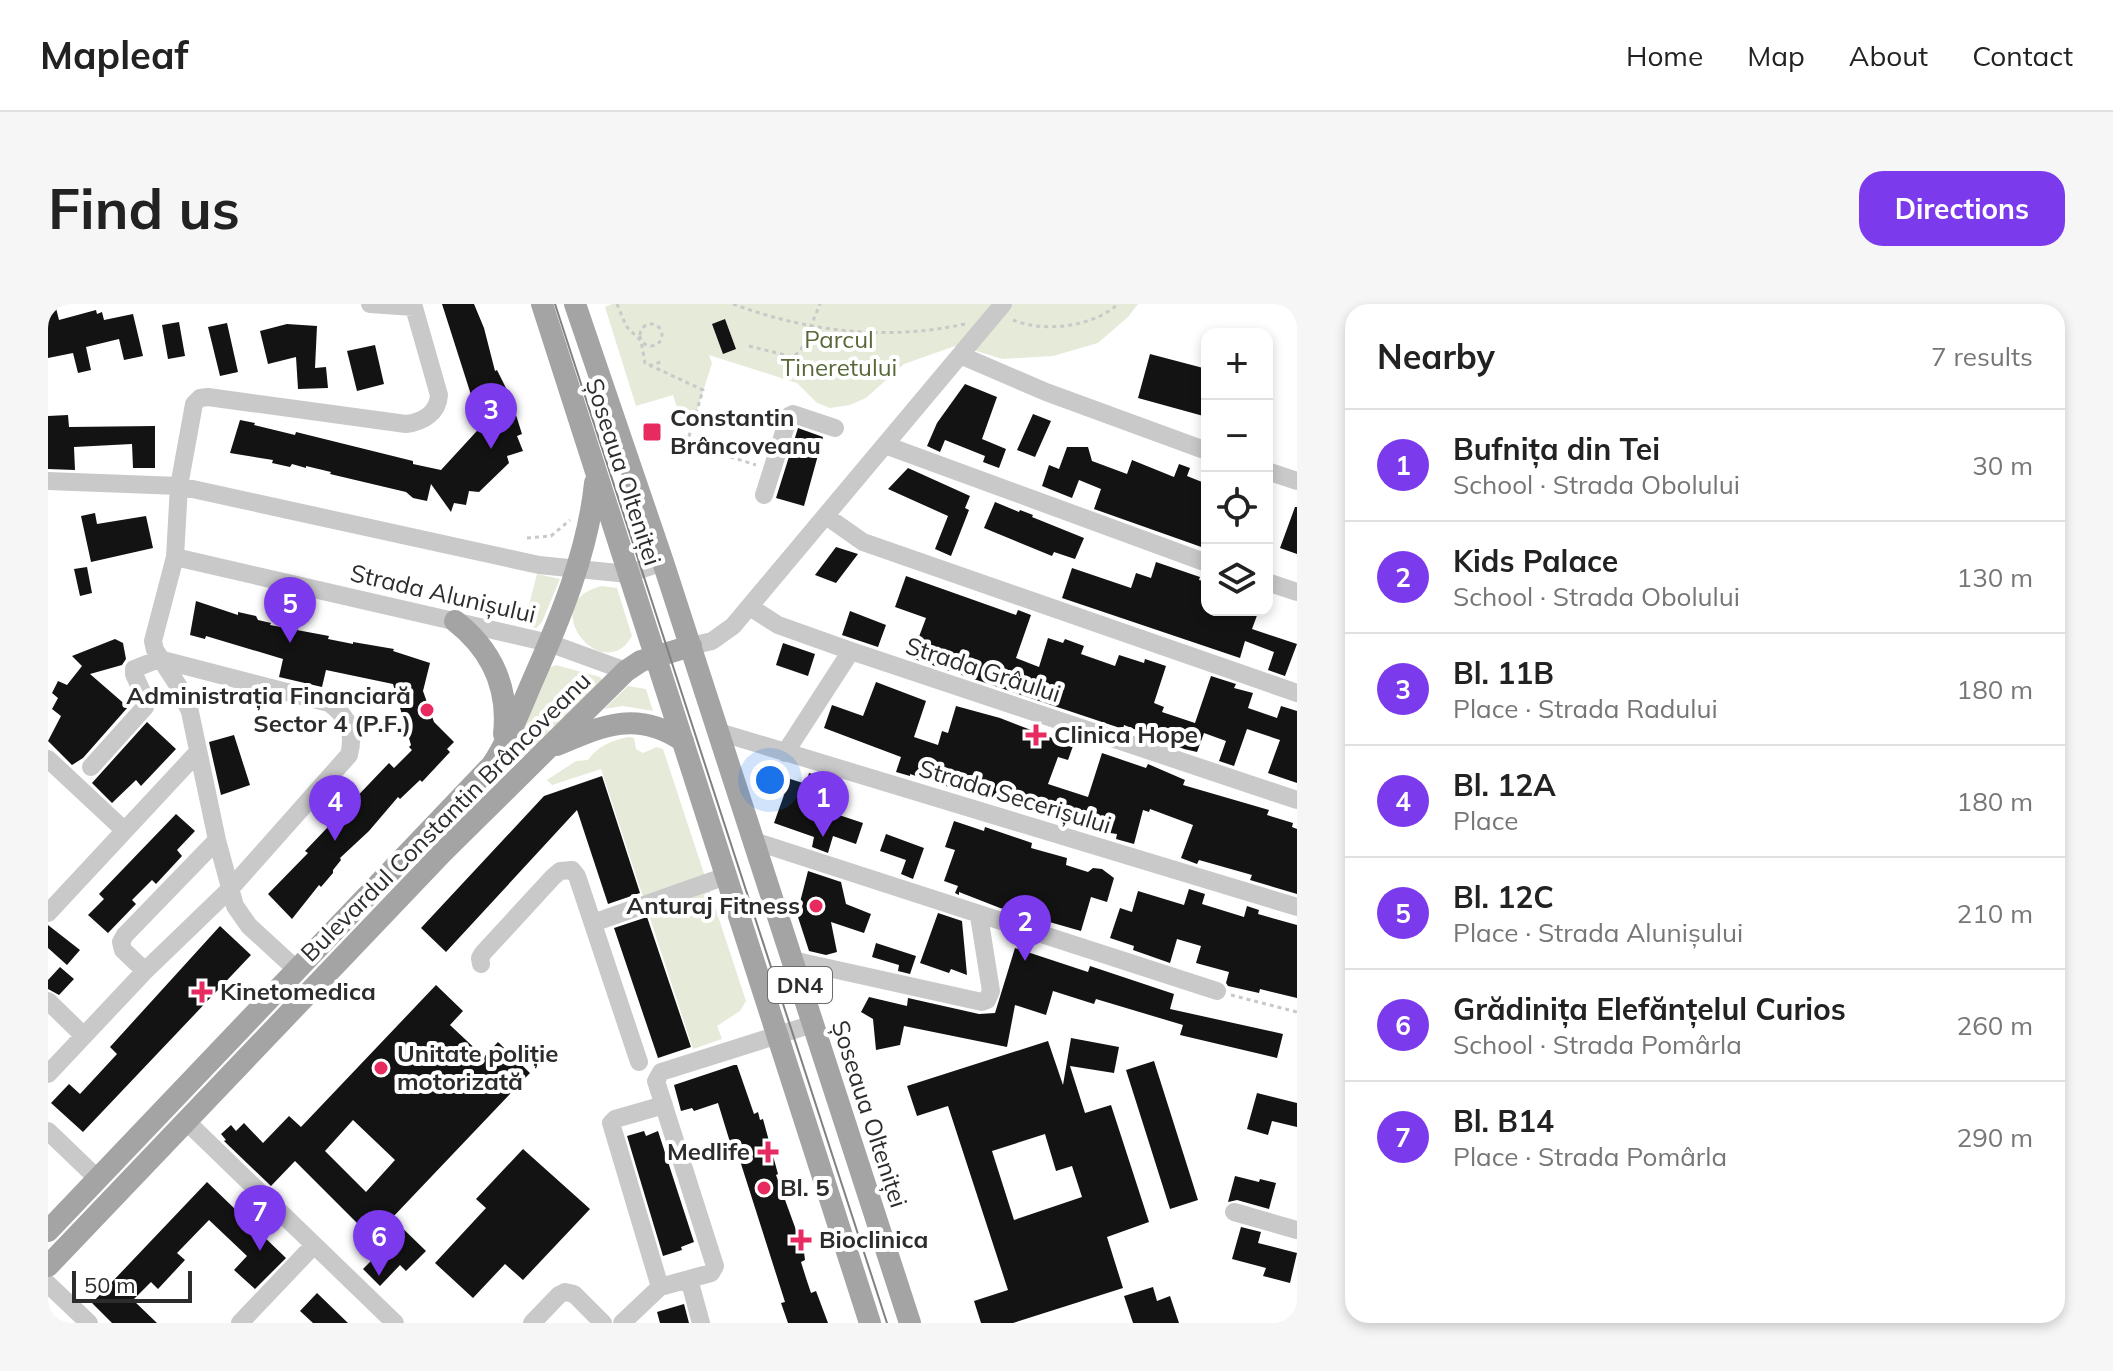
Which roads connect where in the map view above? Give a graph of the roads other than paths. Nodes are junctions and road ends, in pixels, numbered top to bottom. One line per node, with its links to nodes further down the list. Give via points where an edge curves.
1 (370, 304): 4 (street)
2 (542, 304): 11 (main road, Șoseaua Olteniței / DN4)
3 (575, 304): 19 (main road, Șoseaua Olteniței / DN4)
4 (413, 305): 14 (street, via 439,395 427,417 406,424 200,398 194,404)
5 (999, 308): 6 (street)
6 (960, 355): 8 (street); 9 (street)
7 (835, 428): 15 (street, via 789,416)
8 (885, 445): 16 (street); 18 (street)
9 (1201, 449)
10 (1270, 472): 13 (street)
11 (595, 474): 20 (main road, Bulevardul Constantin Brâncoveanu); 21 (main road, Șoseaua Olteniței / DN4)
12 (48, 481): 14 (street, Strada Alunișului)
13 (1297, 481)
14 (179, 486): 17 (street); 20 (street, Strada Alunișului, via 513,561)
15 (764, 495)
16 (826, 516): 24 (street); 32 (street, via 863,542)
17 (175, 557): 25 (street, Strada Alunișului); 30 (street, via 154,631)
18 (1201, 561)
19 (663, 562): 21 (street, Strada Alunișului); 27 (main road, Șoseaua Olteniței / DN4)
20 (576, 569): 21 (street, Strada Alunișului); 26 (main road, Bulevardul Constantin Brâncoveanu)
21 (628, 574): 29 (main road, Șoseaua Olteniței / DN4)
22 (1273, 584): 23 (street)
23 (1297, 592)
24 (750, 607): 27 (street, via 727,632); 28 (street, Strada Grâului, via 778,625)
25 (455, 621): 26 (street, Strada Alunișului); 35 (main road, via 483,648 497,674 506,716)
26 (549, 643): 31 (street, Strada Alunișului); 35 (main road, Bulevardul Constantin Brâncoveanu)
27 (691, 646): 29 (main road); 33 (main road, Șoseaua Olteniței / DN4)
28 (851, 651): 38 (street); 41 (street, Strada Grâului)
29 (655, 656): 31 (main road, Bulevardul Constantin Brâncoveanu); 34 (main road, Șoseaua Olteniței / DN4)
30 (159, 659): 37 (street, Bulevardul Constantin Brâncoveanu, via 185,699); 40 (street, via 134,669 145,707); 47 (street, via 329,703 351,730 349,755)
31 (626, 671): 36 (main road, Bulevardul Constantin Brâncoveanu)
32 (1297, 693)
33 (719, 732): 38 (street, Strada Secerișului); 44 (main road, Șoseaua Olteniței / DN4)
34 (683, 741): 36 (main road, via 661,727 634,722 595,729); 45 (main road, Șoseaua Olteniței / DN4)
35 (502, 750): 55 (main road, Bulevardul Constantin Brâncoveanu, via 460,801)
36 (545, 751): 65 (main road, Bulevardul Constantin Brâncoveanu)
37 (197, 753): 42 (street); 43 (street, Bulevardul Constantin Brâncoveanu)
38 (785, 753): 49 (street, Strada Secerișului)
39 (48, 759): 42 (street)
40 (91, 767)
41 (1297, 800)
42 (124, 830): 48 (street)
43 (217, 840): 47 (street, Bulevardul Constantin Brâncoveanu); 56 (street, via 121,942)
44 (754, 841): 51 (street); 53 (main road, Șoseaua Olteniței / DN4)
45 (726, 876): 52 (street); 61 (main road, Șoseaua Olteniței / DN4)
46 (48, 887): 48 (street)
47 (230, 889): 55 (street, Bulevardul Constantin Brâncoveanu, via 243,919); 56 (street)
48 (69, 890): 50 (street)
49 (1297, 907)
50 (48, 913)
51 (979, 916): 53 (street, via 991,991 982,1002); 57 (street)
52 (593, 923): 54 (street, via 577,876 566,869 483,953); 62 (street)
53 (792, 960): 59 (main road, Șoseaua Olteniței / DN4)
54 (481, 964)
55 (297, 970): 67 (main road, Bulevardul Constantin Brâncoveanu)
56 (145, 971): 60 (street)
57 (1217, 991)
58 (48, 1001): 60 (street)
59 (813, 1024): 61 (street); 84 (main road, Șoseaua Olteniței / DN4)
60 (84, 1036): 63 (street)
61 (778, 1036): 64 (street, via 661,1072 656,1081); 83 (main road, Șoseaua Olteniței / DN4)
62 (639, 1062)
63 (48, 1074)
64 (664, 1105): 73 (street, via 715,1266 711,1273); 75 (street, via 611,1123)
65 (186, 1121): 71 (street); 72 (main road, Bulevardul Constantin Brâncoveanu)
66 (48, 1131): 67 (street)
67 (98, 1179): 70 (main road, Bulevardul Constantin Brâncoveanu)
68 (1234, 1212): 69 (street)
69 (1297, 1230)
70 (48, 1231)
71 (314, 1245): 76 (street); 78 (street)
72 (48, 1266)
73 (689, 1279): 75 (street); 82 (street)
74 (48, 1284): 77 (street)
75 (660, 1287): 81 (street)
76 (387, 1321)
77 (89, 1323)
78 (240, 1323)
79 (532, 1323): 80 (street, via 565,1292 574,1294)
80 (603, 1323)
81 (622, 1323)
82 (701, 1323)
83 (870, 1323)
84 (910, 1323)

